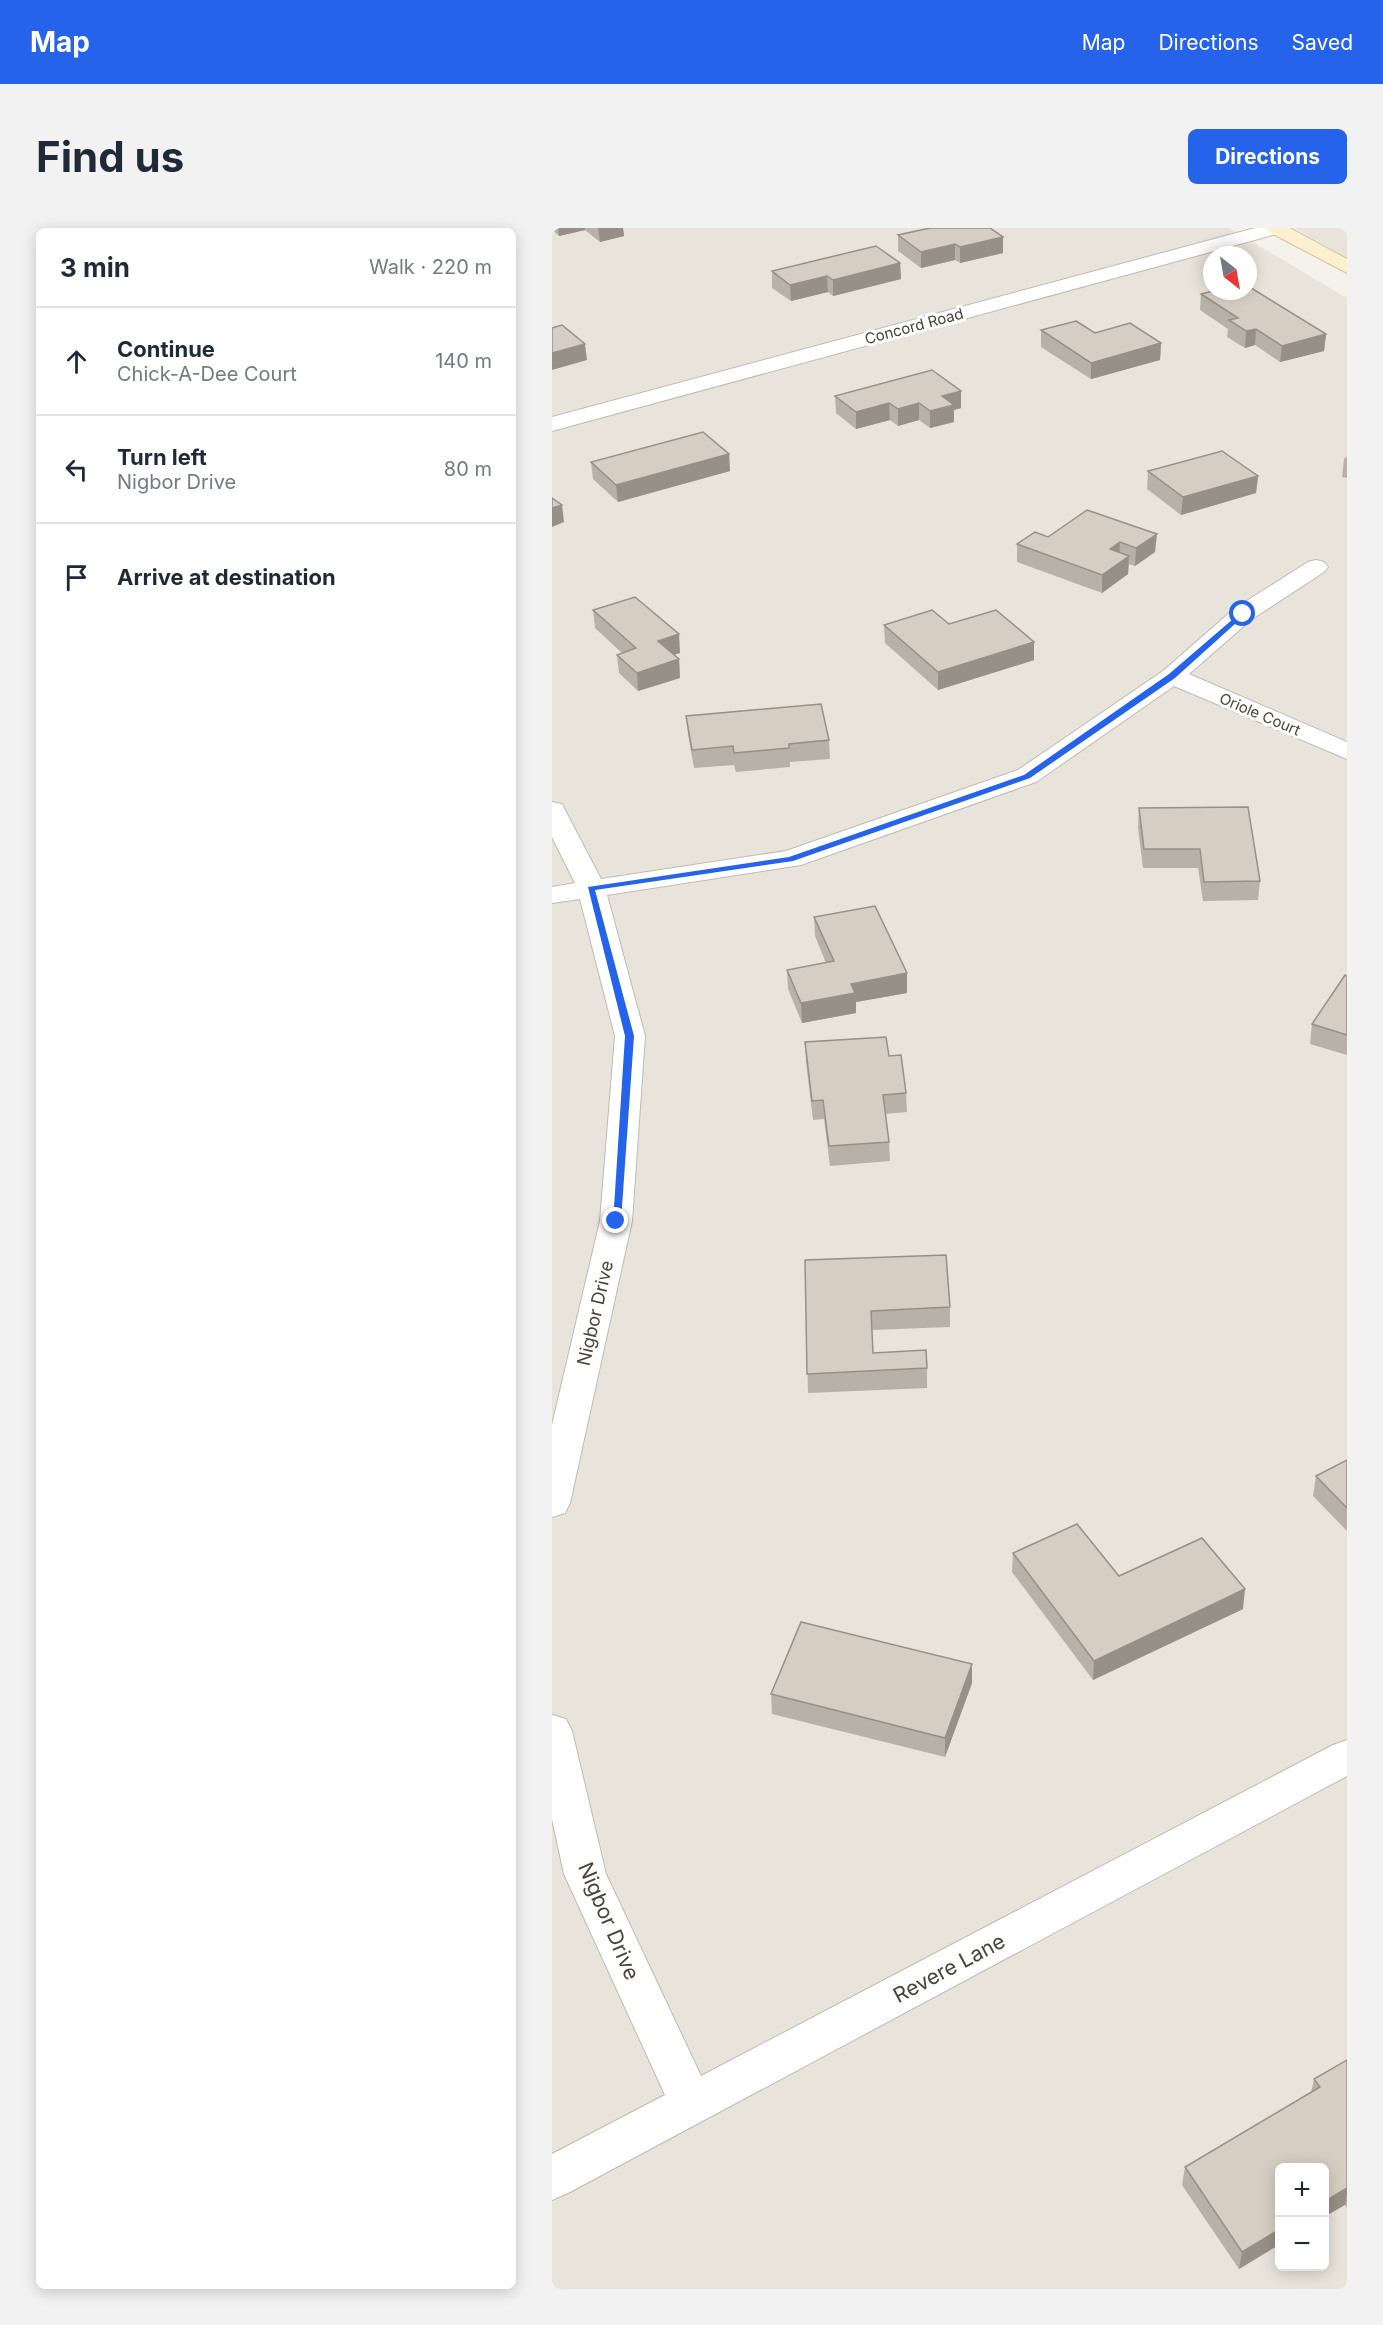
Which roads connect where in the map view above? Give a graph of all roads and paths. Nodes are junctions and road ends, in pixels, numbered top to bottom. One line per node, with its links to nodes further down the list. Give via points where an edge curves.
1 (1276, 228): 2 (street); 3 (street, Concord Road)
2 (1347, 267)
3 (552, 424)
4 (1316, 567): 5 (street, via 1243,614)
5 (1172, 676): 6 (street, Oriole Court); 8 (street, via 1027,776 790,859)
6 (1347, 751)
7 (552, 810): 8 (street, Nigbor Drive)
8 (591, 888): 9 (street); 10 (street, Nigbor Drive, via 630,1036 616,1221)
9 (552, 895)
10 (552, 1492): 11 (street, Nigbor Drive)
11 (552, 1503)
12 (552, 1731): 14 (street, Nigbor Drive, via 585,1874)
13 (1347, 1757): 14 (street, Revere Lane)
14 (692, 2104): 15 (street, Revere Lane)
15 (552, 2178)

